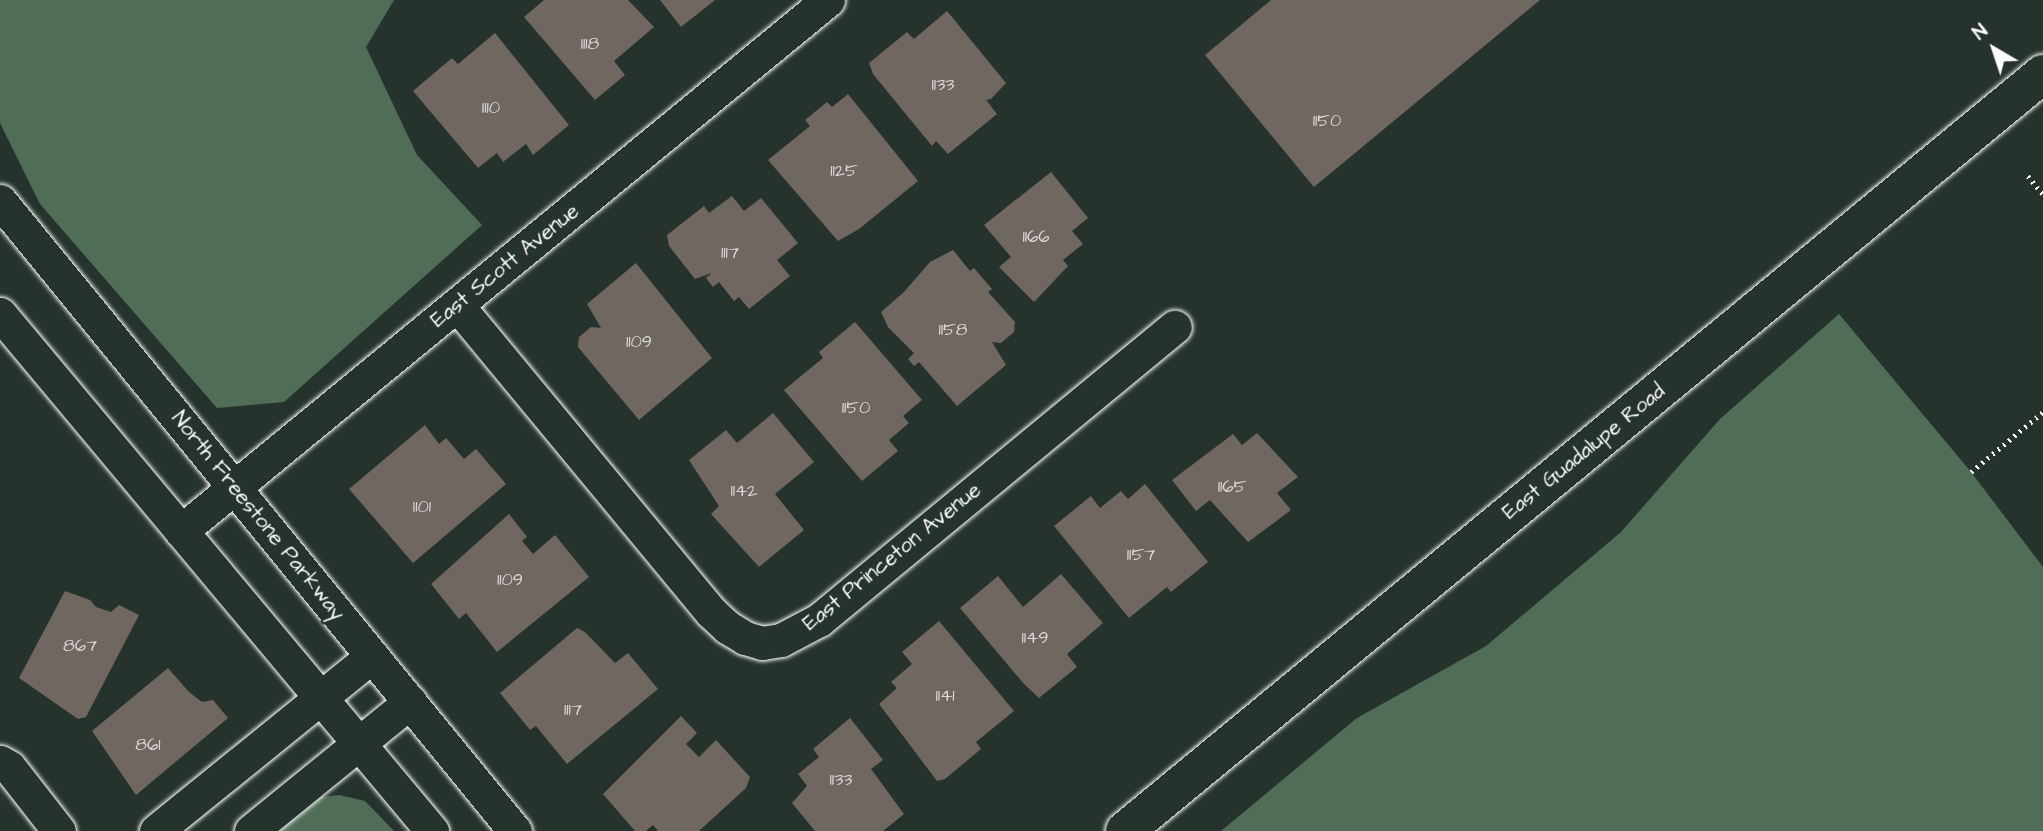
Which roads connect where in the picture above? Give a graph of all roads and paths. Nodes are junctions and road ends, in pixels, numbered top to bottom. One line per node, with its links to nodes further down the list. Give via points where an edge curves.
1 (828, 0): 6 (street, East Scott Avenue)
2 (2043, 74): 23 (main road, East Guadalupe Road)
3 (2028, 176): 4 (path)
4 (2043, 194)
5 (0, 201): 11 (street, North Freestone Parkway)
6 (457, 306): 8 (street, East Princeton Avenue, via 711,612 745,638 762,643 781,640 819,620); 11 (street, East Scott Avenue)
7 (0, 314): 12 (street)
8 (1175, 327)
9 (2043, 412): 10 (path)
10 (1971, 472)
11 (236, 489): 12 (street, East Scott Avenue); 13 (street, North Freestone Parkway)
12 (181, 531): 14 (street)
13 (372, 656): 14 (street); 15 (street, North Freestone Parkway)
14 (320, 698): 16 (street); 19 (street)
15 (410, 702): 16 (street); 22 (street, North Freestone Parkway)
16 (358, 743): 20 (street); 21 (street)
17 (0, 762): 18 (street, via 9,767)
18 (60, 831)
19 (156, 831)
20 (251, 831)
21 (432, 831)
22 (515, 831)
23 (1125, 831)

